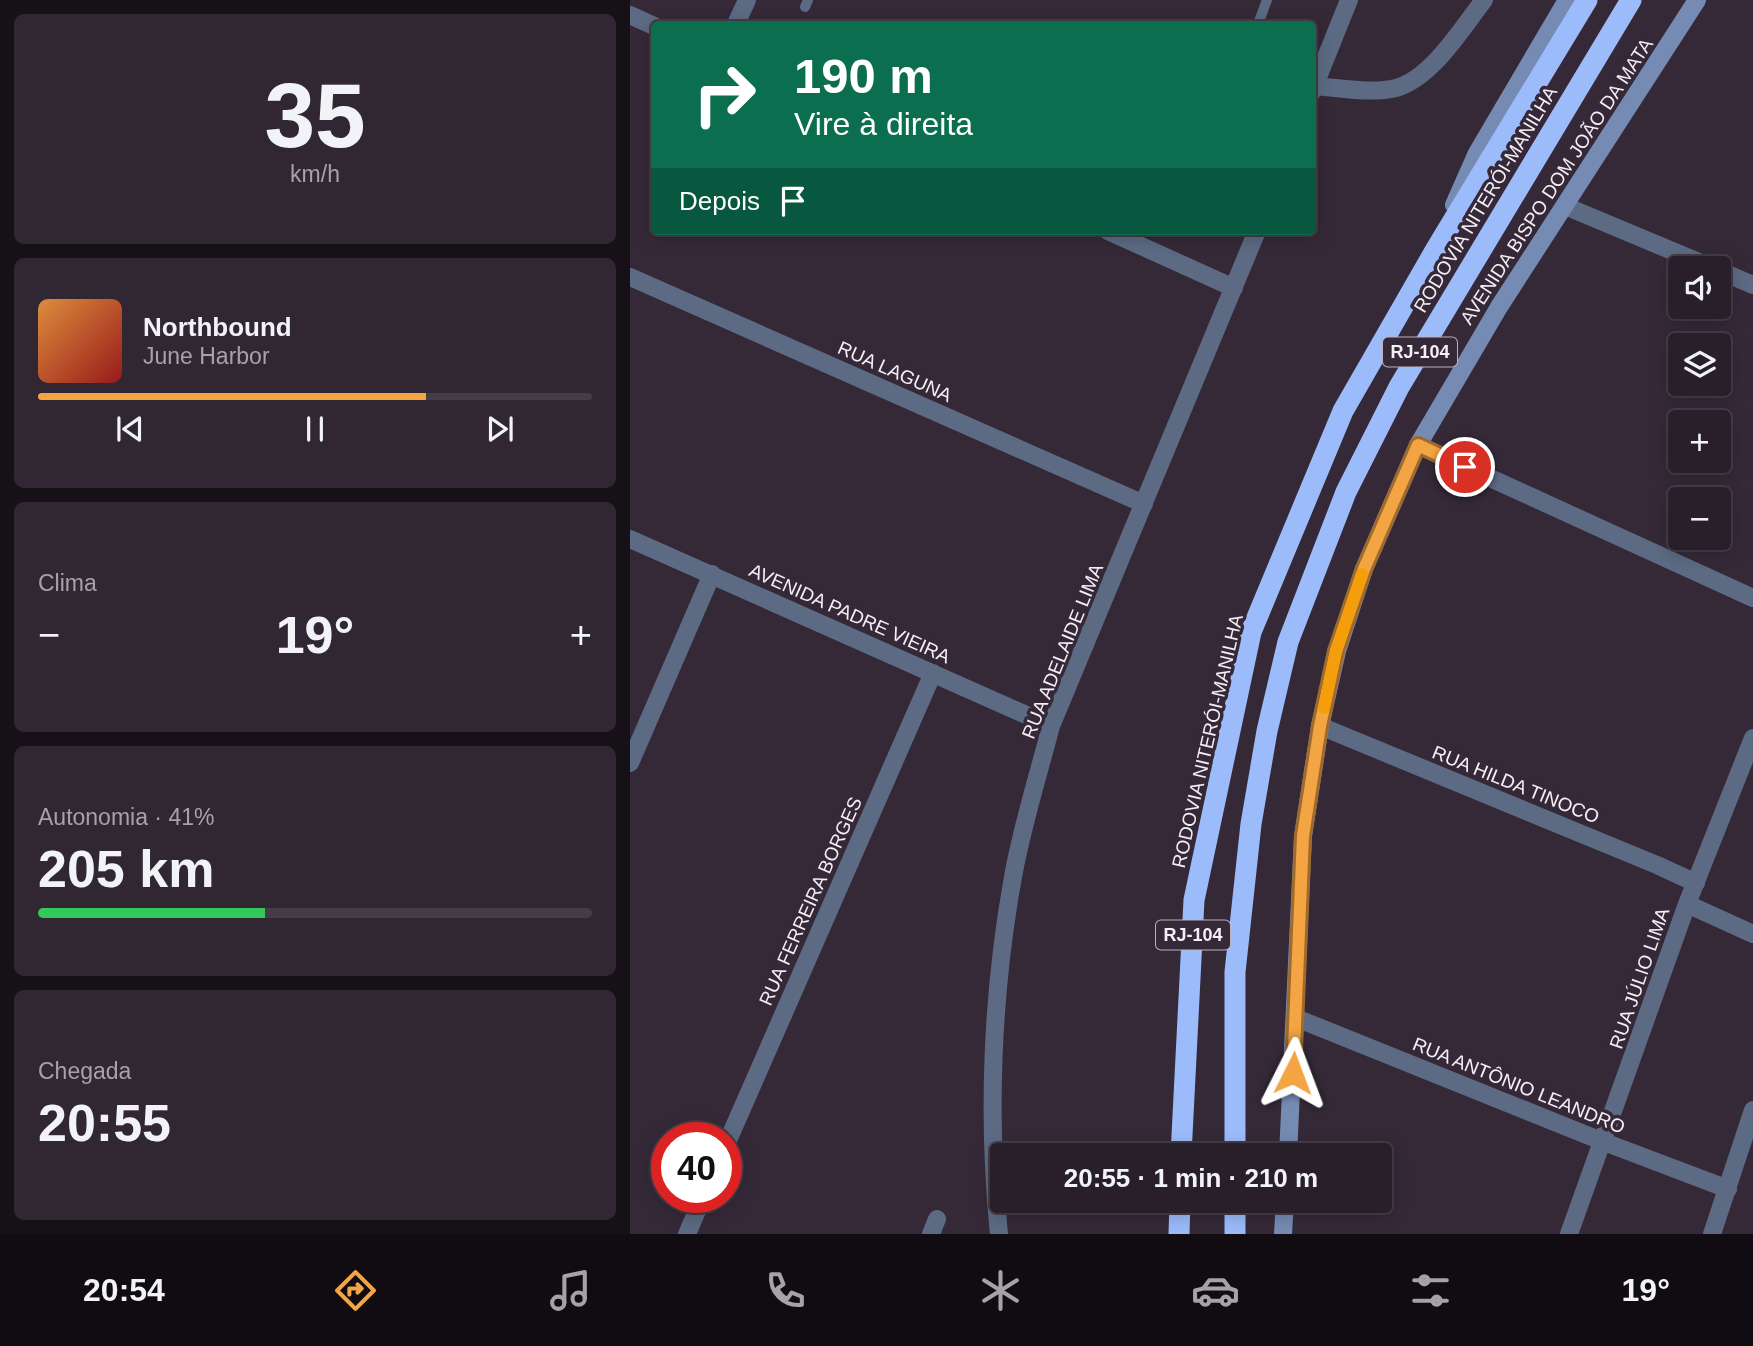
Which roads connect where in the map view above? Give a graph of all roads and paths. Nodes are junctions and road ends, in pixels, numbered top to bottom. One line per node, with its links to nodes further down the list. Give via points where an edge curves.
1 (747, 0): 10 (street)
2 (1267, 0): 11 (lane)
3 (1483, 0): 14 (street, via 1439,58 1414,79 1396,88)
4 (1567, 0): 18 (street, via 1477,153)
5 (1587, 0): 18 (highway, RODOVIA NITERÓI-MANILHA / RJ-104)
6 (1631, 0): 42 (highway, RODOVIA NITERÓI-MANILHA / RJ-104, via 1399,387 1346,492 1288,642 1251,824 1235,972)
7 (1697, 0): 15 (street, AVENIDA BISPO DOM JOÃO DA MATA)
8 (1347, 1): 13 (street)
9 (630, 15): 12 (street)
10 (737, 21)
11 (1259, 21)
12 (651, 25)
13 (1316, 84)
14 (1316, 89)
15 (1565, 206): 19 (street); 24 (street, AVENIDA BISPO DOM JOÃO DA MATA)
16 (1117, 235): 23 (street)
17 (1255, 235): 23 (street, RUA ADELAIDE LIMA)
18 (1437, 249): 41 (highway, RODOVIA NITERÓI-MANILHA / RJ-104, via 1343,411 1251,632 1194,900)
19 (1684, 256)
20 (1731, 276): 22 (street)
21 (630, 277): 25 (street, RUA LAGUNA)
22 (1753, 285)
23 (1234, 288): 25 (street, RUA ADELAIDE LIMA)
24 (1418, 445): 28 (street); 31 (street, AVENIDA BISPO DOM JOÃO DA MATA, via 1364,569 1336,651)
25 (1144, 504): 30 (street, RUA ADELAIDE LIMA)
26 (630, 539): 27 (street, AVENIDA PADRE VIEIRA)
27 (712, 574): 29 (street, AVENIDA PADRE VIEIRA); 33 (street)
28 (1753, 598)
29 (933, 673): 30 (street, AVENIDA PADRE VIEIRA); 39 (street, RUA FERREIRA BORGES)
30 (1051, 726): 50 (street, RUA ADELAIDE LIMA, via 1013,877 1001,971 992,1090)
31 (1320, 726): 34 (street, RUA HILDA TINOCO); 37 (street, AVENIDA BISPO DOM JOÃO DA MATA, via 1303,836)
32 (1753, 737): 34 (street, RUA JÚLIO LIMA)
33 (630, 763)
34 (1696, 883): 35 (street, RUA JÚLIO LIMA)
35 (1687, 904): 36 (street); 40 (street, RUA JÚLIO LIMA)
36 (1753, 934)
37 (1296, 1018): 40 (street, RUA ANTÔNIO LEANDRO); 43 (street, AVENIDA BISPO DOM JOÃO DA MATA)
38 (1753, 1110): 44 (street)
39 (736, 1122)
40 (1604, 1142): 44 (street, RUA ANTÔNIO LEANDRO); 54 (street, RUA JÚLIO LIMA)
41 (1182, 1143)
42 (1235, 1143)
43 (1289, 1143)
44 (1727, 1189): 55 (street)
45 (697, 1213): 49 (street)
46 (1180, 1213): 51 (highway)
47 (1235, 1213): 52 (highway)
48 (1284, 1213): 53 (street)
49 (687, 1234)
50 (999, 1234)
51 (1180, 1234)
52 (1235, 1234)
53 (1283, 1234)
54 (1569, 1234)
55 (1713, 1234)

